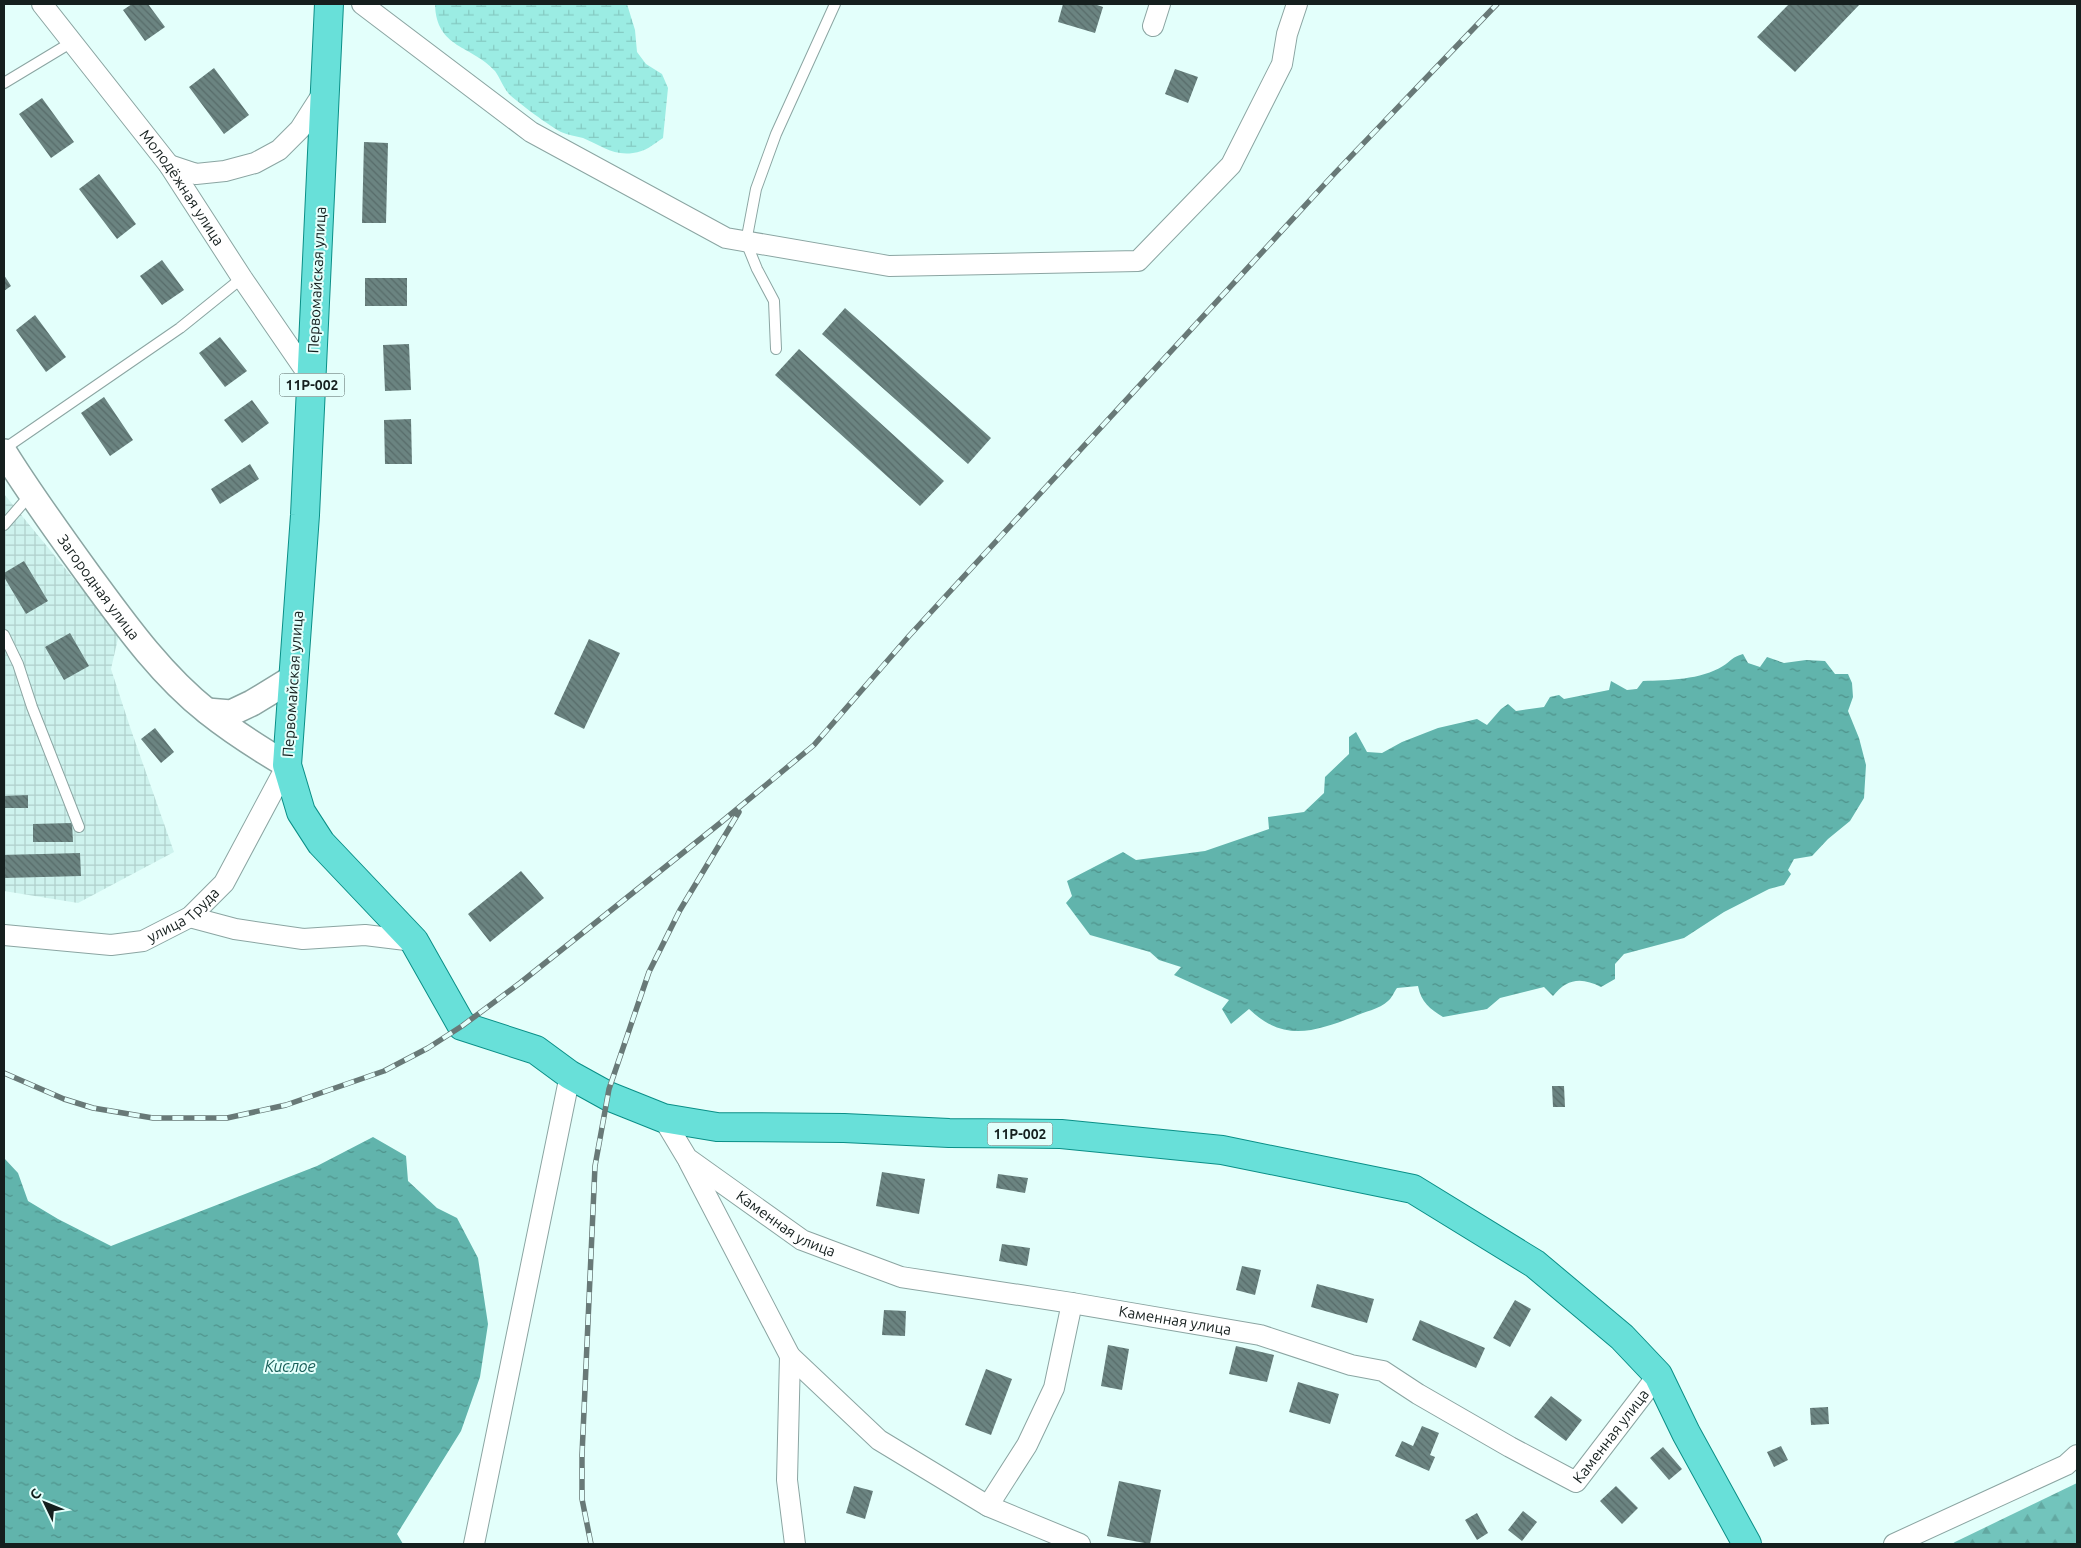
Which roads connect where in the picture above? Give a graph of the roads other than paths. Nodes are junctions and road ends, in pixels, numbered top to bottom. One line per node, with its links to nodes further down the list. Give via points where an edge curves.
1 (42, 4): 8 (street, Молодёжная улица)
2 (329, 4): 10 (main road, Первомайская улица / 11Р-002)
3 (362, 4): 12 (street, via 531,132 726,238)
4 (835, 4): 12 (lane, via 776,134 756,189)
5 (1160, 4): 7 (street)
6 (1298, 4): 12 (street, via 1287,34 1282,64 1231,165 1138,261 889,266)
7 (1153, 26)
8 (72, 42): 9 (lane); 11 (street, Молодёжная улица)
9 (4, 83)
10 (325, 90): 11 (street, via 300,129 279,150 255,163 196,174); 15 (main road, Первомайская улица / 11Р-002)
11 (170, 165): 13 (street, Молодёжная улица)
12 (746, 242): 14 (lane, via 774,301)
13 (242, 278): 15 (street, Молодёжная улица); 16 (lane, via 180,328)
14 (776, 350)
15 (312, 380): 20 (main road, Первомайская улица / 11Р-002)
16 (4, 450): 17 (street, Загородная улица)
17 (30, 495): 18 (lane); 21 (street, Загородная улица, via 120,618 160,666)
18 (4, 525)
19 (4, 635): 23 (lane)
20 (293, 678): 21 (street, via 231,713); 22 (main road, Первомайская улица / 11Р-002)
21 (207, 711): 22 (street, Загородная улица)
22 (287, 766): 24 (street, улица Труда, via 224,883); 26 (main road, 11Р-002, via 301,812 321,843)
23 (79, 827)
24 (190, 917): 25 (street, улица Труда, via 143,941 111,945); 26 (street, via 235,929 303,939 365,935)
25 (4, 935)
26 (414, 941): 27 (main road, 11Р-002, via 462,1026 536,1050)
27 (570, 1076): 28 (main road, 11Р-002, via 608,1096); 35 (street)
28 (663, 1118): 29 (street, Каменная улица); 32 (main road, 11Р-002, via 717,1127 1061,1134 1222,1150 1413,1190 1535,1264 1622,1337)
29 (687, 1158): 30 (street, Каменная улица, via 802,1240 892,1274); 31 (street)
30 (1072, 1303): 32 (street, Каменная улица, via 1260,1336 1350,1365 1383,1371 1510,1447 1576,1482); 34 (street, via 1054,1388 1027,1445)
31 (790, 1356): 34 (street, via 879,1440); 36 (street, via 787,1480)
32 (1658, 1375): 38 (main road, 11Р-002)
33 (2077, 1455): 39 (street, via 2066,1465)
34 (988, 1506): 37 (street)
35 (474, 1544)
36 (795, 1544)
37 (1080, 1544)
38 (1747, 1544)
39 (1894, 1544)

